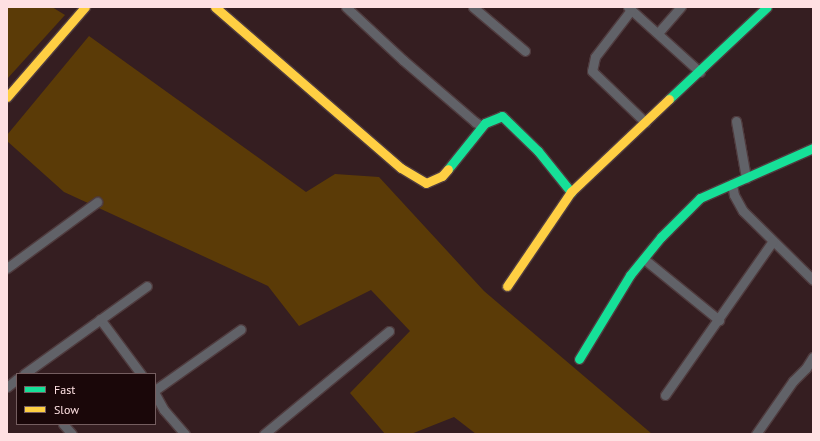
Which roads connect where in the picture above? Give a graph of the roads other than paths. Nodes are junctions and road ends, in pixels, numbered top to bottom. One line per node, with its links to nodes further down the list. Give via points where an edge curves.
1 (85, 7): 11 (street)
2 (216, 7): 14 (street, via 380,152 426,183 442,176)
3 (346, 7): 14 (street, via 403,60)
4 (473, 7): 9 (street)
5 (681, 7): 8 (street)
6 (767, 7): 10 (street)
7 (629, 8): 8 (street); 13 (street, via 596,57 592,71)
8 (658, 33): 10 (street)
9 (525, 50)
10 (700, 72): 13 (street)
11 (7, 97)
12 (736, 121): 16 (street)
13 (644, 122): 18 (street)
14 (482, 126): 18 (street, via 496,118 504,117 558,173)
15 (813, 148): 16 (street)
16 (746, 178): 17 (street)
17 (732, 184): 20 (street, via 734,195 743,211); 21 (street, via 700,198 661,237)
18 (571, 192): 25 (street)
19 (97, 202): 22 (street)
20 (773, 241): 23 (street); 27 (street)
21 (644, 259): 27 (street); 31 (street, via 628,278)
22 (7, 268)
23 (813, 280)
24 (147, 286): 26 (street)
25 (508, 286)
26 (100, 319): 33 (street); 34 (street)
27 (719, 320): 39 (street)
28 (241, 329): 38 (street)
29 (388, 331): 44 (street)
30 (813, 357): 32 (street)
31 (579, 359)
32 (804, 370): 35 (street); 45 (street, via 793,381)
33 (27, 373)
34 (140, 373)
35 (813, 376)
36 (16, 380): 37 (street)
37 (7, 387)
38 (156, 389)
39 (665, 395)
40 (156, 396): 43 (street, via 164,410)
41 (65, 425): 42 (street)
42 (72, 434)
43 (185, 434)
44 (264, 434)
45 (756, 434)

